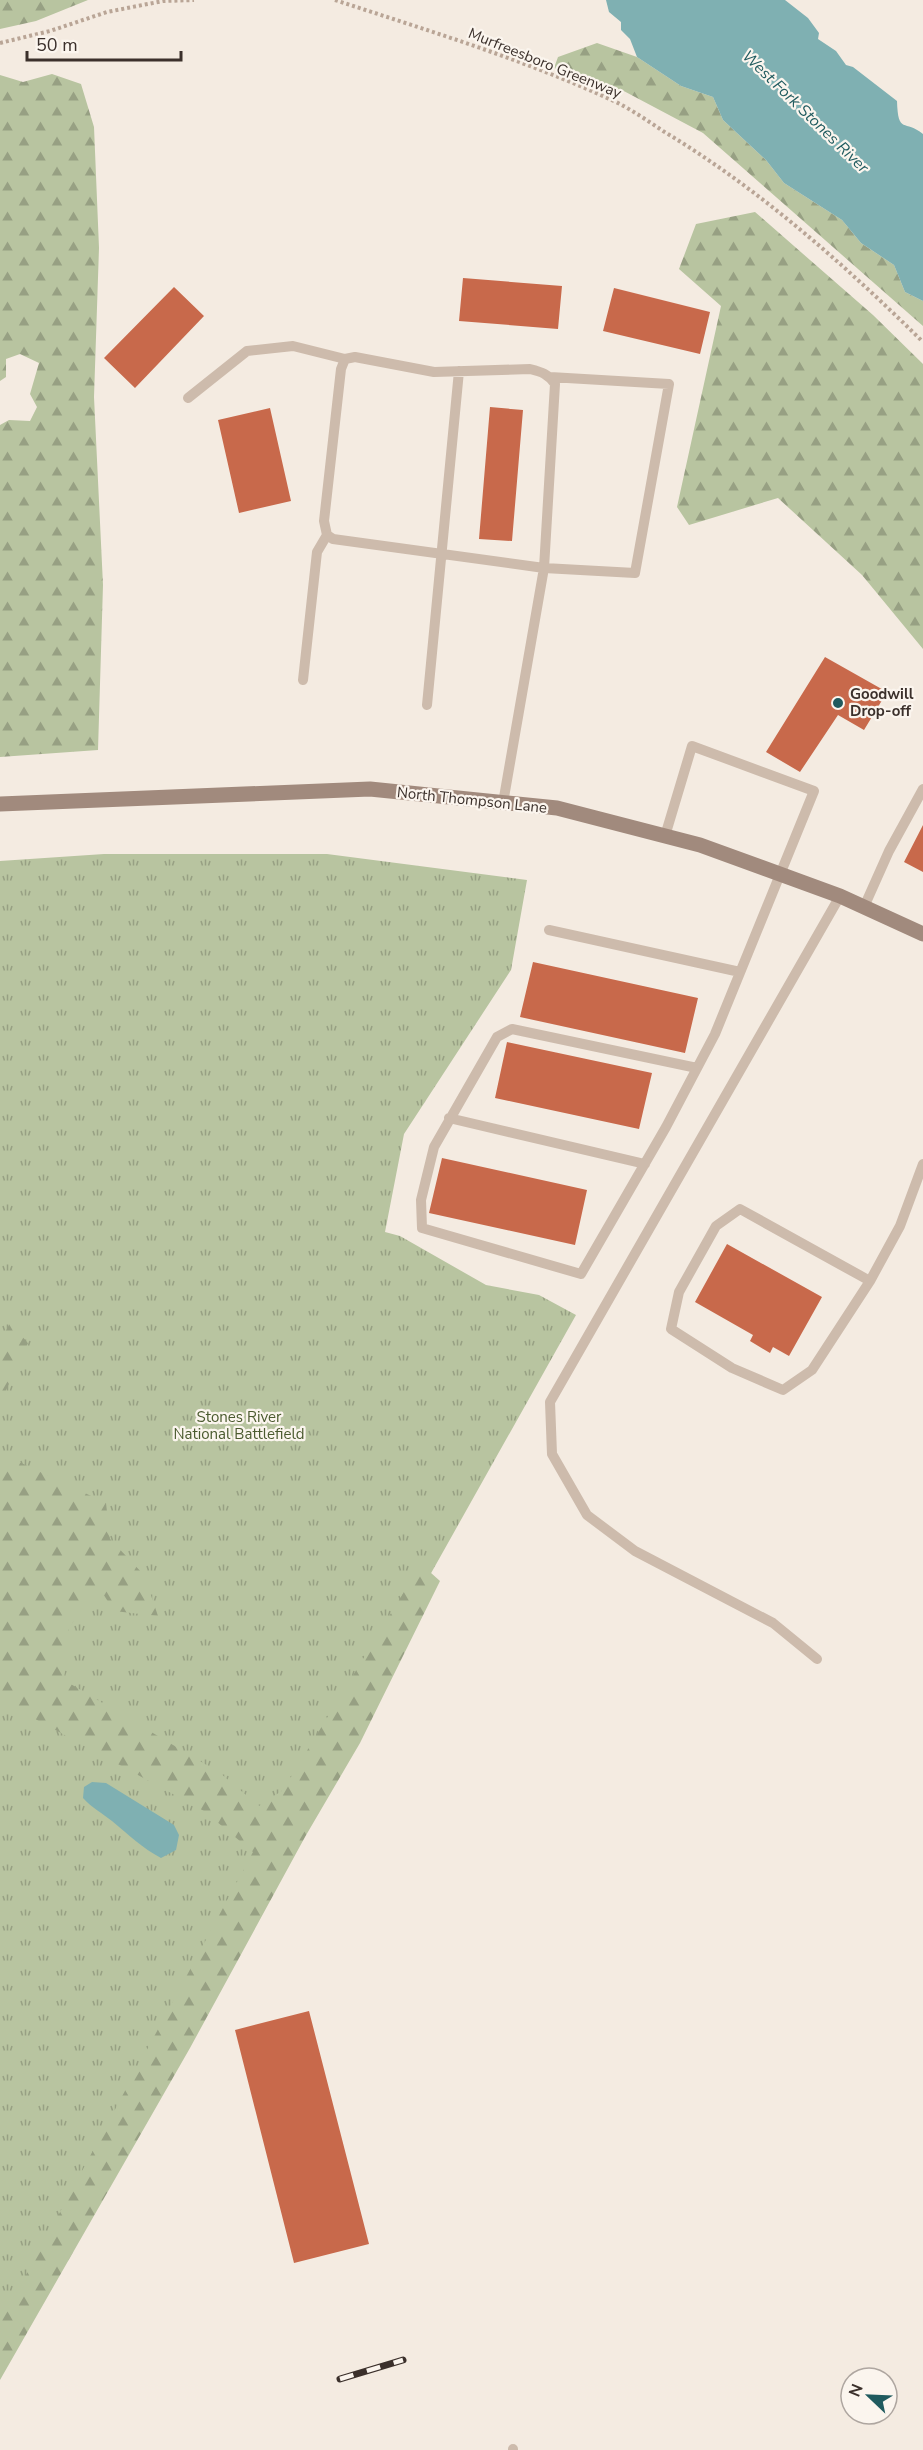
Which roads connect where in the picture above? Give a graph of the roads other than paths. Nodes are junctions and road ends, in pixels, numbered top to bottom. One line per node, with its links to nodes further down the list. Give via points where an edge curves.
1 (345, 359): 2 (lane, via 355,357 434,372); 4 (lane, via 293,346 247,351); 5 (lane, via 324,521)
2 (459, 371): 3 (lane, via 530,369); 6 (lane)
3 (550, 377): 7 (lane, via 556,395); 7 (lane, via 669,384 635,573)
4 (188, 398)
5 (327, 535): 6 (lane); 8 (lane, via 317,552)
6 (442, 554): 7 (lane); 9 (lane)
7 (544, 568): 11 (lane)
8 (303, 681)
9 (428, 705)
10 (923, 789): 16 (lane)
11 (503, 803): 12 (main road, North Thompson Lane, via 370,789); 13 (main road, North Thompson Lane, via 557,808)
12 (0, 804)
13 (665, 836): 14 (main road, North Thompson Lane); 14 (lane, via 692,747 814,791)
14 (780, 874): 15 (main road, North Thompson Lane); 19 (lane)
15 (840, 896): 16 (main road, North Thompson Lane); 25 (lane, via 550,1402 552,1454 588,1515 635,1551 772,1623)
16 (864, 907): 18 (main road, North Thompson Lane)
17 (549, 930): 19 (lane)
18 (923, 934)
19 (740, 972): 20 (lane)
20 (697, 1068): 21 (lane, via 512,1029 497,1037); 22 (lane)
21 (449, 1118): 22 (lane); 22 (lane, via 434,1147 421,1200 422,1228 581,1274)
22 (645, 1164)
23 (923, 1164): 24 (lane, via 900,1226)
24 (870, 1281): 24 (lane, via 812,1370 783,1390 732,1368 671,1329 679,1292 716,1226 740,1209)
25 (817, 1659)

